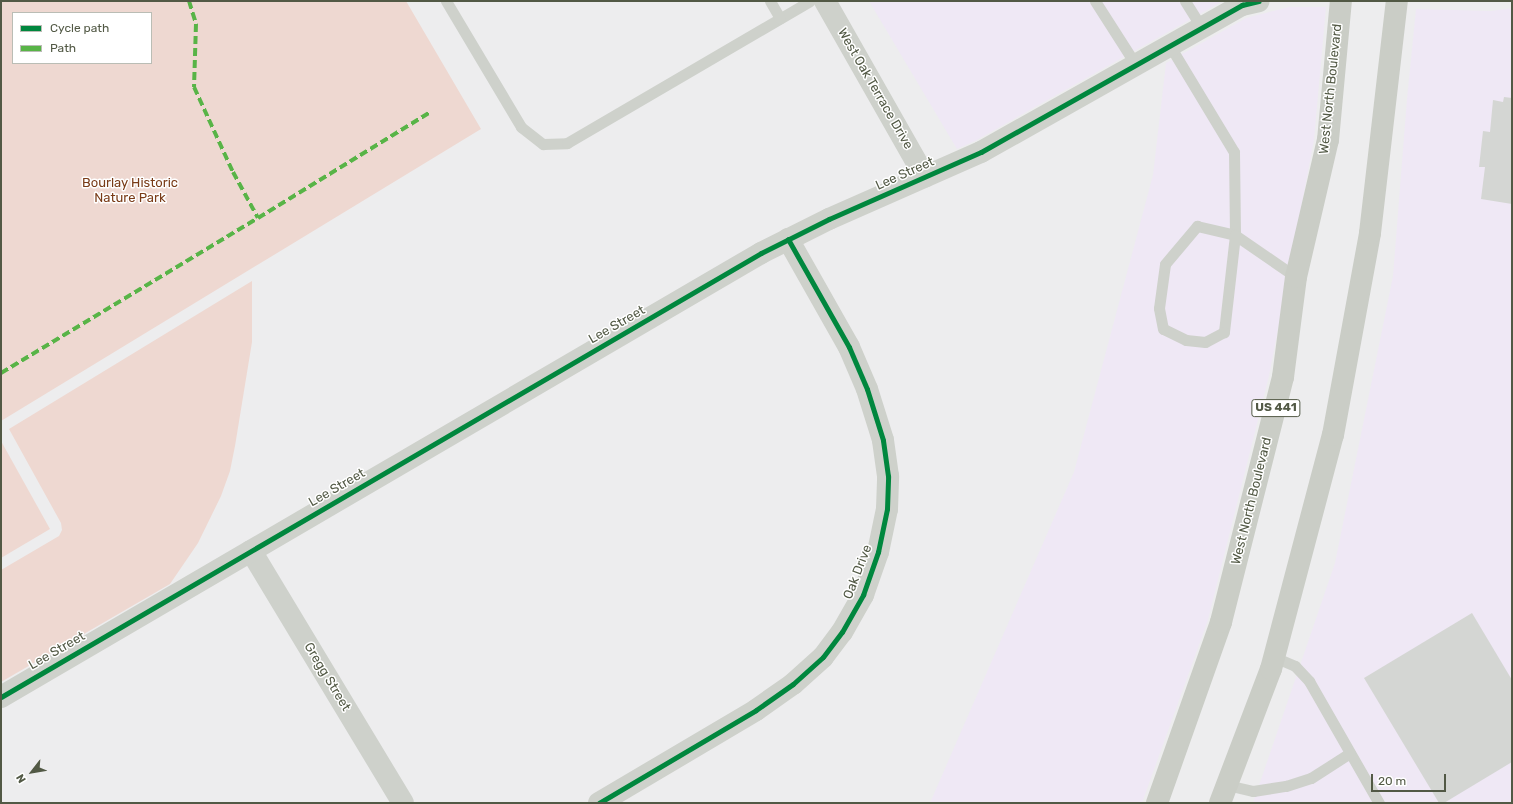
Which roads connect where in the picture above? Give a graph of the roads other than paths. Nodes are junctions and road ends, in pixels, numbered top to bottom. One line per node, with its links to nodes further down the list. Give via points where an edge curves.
1 (446, 1): 10 (lane, via 521,127 543,144 566,143)
2 (770, 1): 10 (lane)
3 (810, 1): 10 (lane)
4 (825, 1): 14 (street, West Oak Terrace Drive)
5 (1095, 1): 13 (lane)
6 (1185, 1): 11 (lane)
7 (1259, 1): 11 (street, Lee Street, via 1242,6)
8 (1341, 1): 17 (main road, West North Boulevard / US 441, via 1328,140)
9 (1397, 1): 19 (main road, via 1370,233 1334,435)
10 (780, 18)
11 (1202, 28): 12 (street, Lee Street)
12 (1170, 46): 13 (street, Lee Street); 15 (lane, via 1234,152)
13 (1136, 65): 14 (street, Lee Street, via 981,152)
14 (925, 177): 16 (street, Lee Street)
15 (1235, 235): 15 (lane, via 1197,226 1165,264 1159,308 1163,329 1186,340 1205,342 1224,332); 17 (lane)
16 (788, 239): 18 (street, Lee Street); 24 (street, Oak Drive, via 849,347 867,389 883,440 888,476 887,509 878,552 863,595 842,632 824,657 794,684 756,710)
17 (1296, 277): 25 (main road, West North Boulevard / US 441, via 1284,377 1221,622)
18 (251, 551): 20 (street, Lee Street); 23 (street, Gregg Street)
19 (1274, 657): 21 (lane, via 1296,666 1309,681); 22 (main road)
20 (1, 697)
21 (1350, 753): 22 (lane, via 1311,778 1286,786); 26 (lane)
22 (1224, 794)
23 (403, 803)
24 (599, 803)
25 (1157, 803)
26 (1379, 803)

